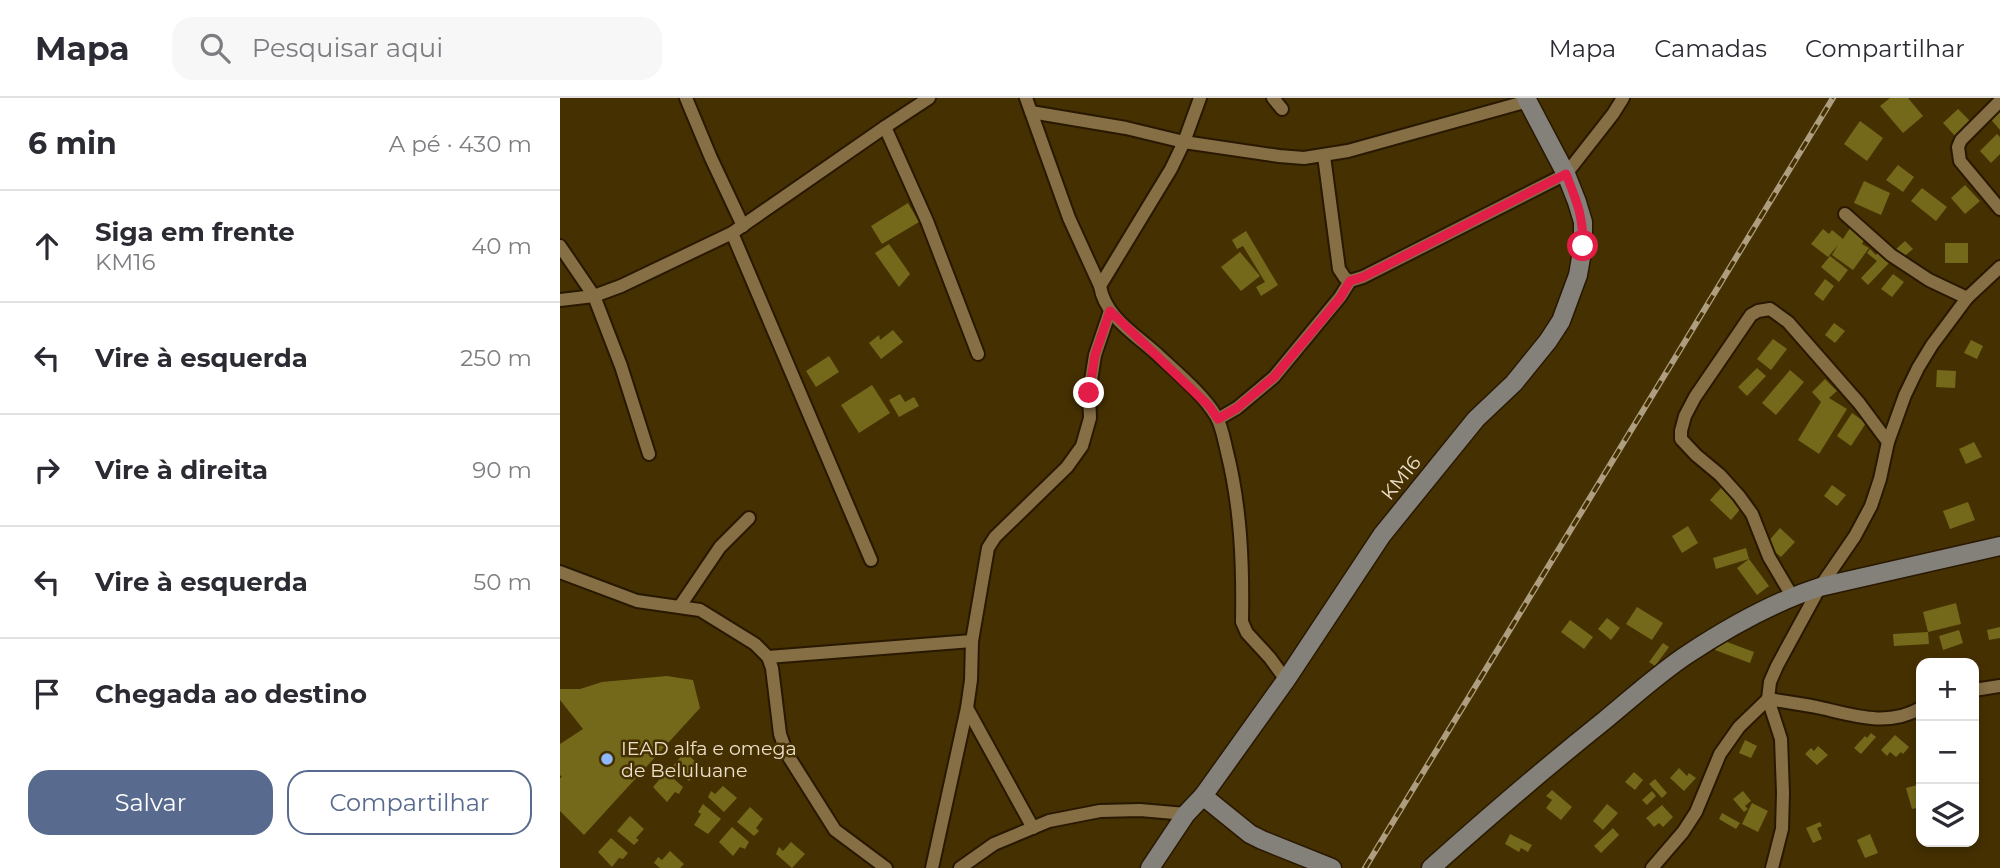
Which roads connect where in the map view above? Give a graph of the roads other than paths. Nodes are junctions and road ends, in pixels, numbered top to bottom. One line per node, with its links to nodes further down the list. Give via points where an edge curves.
1 (686, 98): 17 (street)
2 (929, 98): 11 (street)
3 (1026, 98): 10 (street)
4 (1200, 98): 12 (street)
5 (1273, 98): 9 (street)
6 (1623, 98): 14 (street)
7 (1527, 99): 13 (street); 14 (street, KM16)
8 (2000, 101): 15 (street, via 1958,147 1960,161)
9 (1282, 109)
10 (1031, 112): 12 (street); 21 (street, via 1069,218)
11 (885, 127): 17 (street); 26 (street)
12 (1184, 142): 13 (street, via 1279,156); 21 (street)
13 (1324, 156): 20 (street, via 1339,269)
14 (1566, 174): 20 (street); 39 (street, KM16, via 1583,222 1583,246 1561,321 1514,383 1476,419 1382,535)
15 (2000, 209)
16 (1845, 214): 23 (street, via 1929,281)
17 (738, 229): 22 (street); 32 (street)
18 (560, 246): 22 (street)
19 (2000, 267): 23 (street)
20 (1350, 281): 27 (street, via 1274,377)
21 (1100, 286): 25 (street)
22 (594, 296): 24 (street); 29 (street)
23 (1967, 299): 28 (street, via 1918,368)
24 (560, 300)
25 (1110, 311): 27 (street); 37 (street, via 1095,355 1090,418 1082,446 988,548)
26 (978, 354)
27 (1218, 419): 39 (street, via 1241,528 1242,622)
28 (1888, 442): 34 (street, via 1871,506); 35 (street, via 1844,385 1788,322 1770,309 1751,315 1695,397 1681,439 1720,475 1752,514 1769,557)
29 (649, 454)
30 (749, 518): 36 (street, via 720,547)
31 (2000, 546): 34 (street)
32 (871, 560)
33 (560, 572): 36 (street, via 638,601)
34 (1820, 587): 35 (street); 42 (street, via 1777,666)
35 (1792, 596): 53 (street, via 1686,655 1527,783)
36 (680, 606): 38 (street, via 701,610)
37 (972, 641): 38 (street); 43 (street)
38 (768, 657): 48 (street, via 787,754 835,830)
39 (1286, 680): 45 (street, KM16)
40 (2000, 686): 41 (street)
41 (1979, 689)
42 (1768, 699): 44 (street, via 1874,720); 54 (street, via 1720,754 1696,812); 55 (street, via 1781,739 1783,793 1782,829)
43 (967, 708): 47 (street); 49 (street)
44 (1916, 710)
45 (1202, 796): 46 (street, KM16); 52 (street, via 1250,834)
46 (1186, 814): 47 (street, via 1100,811); 51 (street, KM16)
47 (1033, 828): 50 (street, via 994,844)
48 (886, 868)
49 (932, 868)
50 (960, 868)
51 (1150, 868)
52 (1332, 868)
53 (1431, 868)
54 (1652, 868)
55 (1772, 868)

